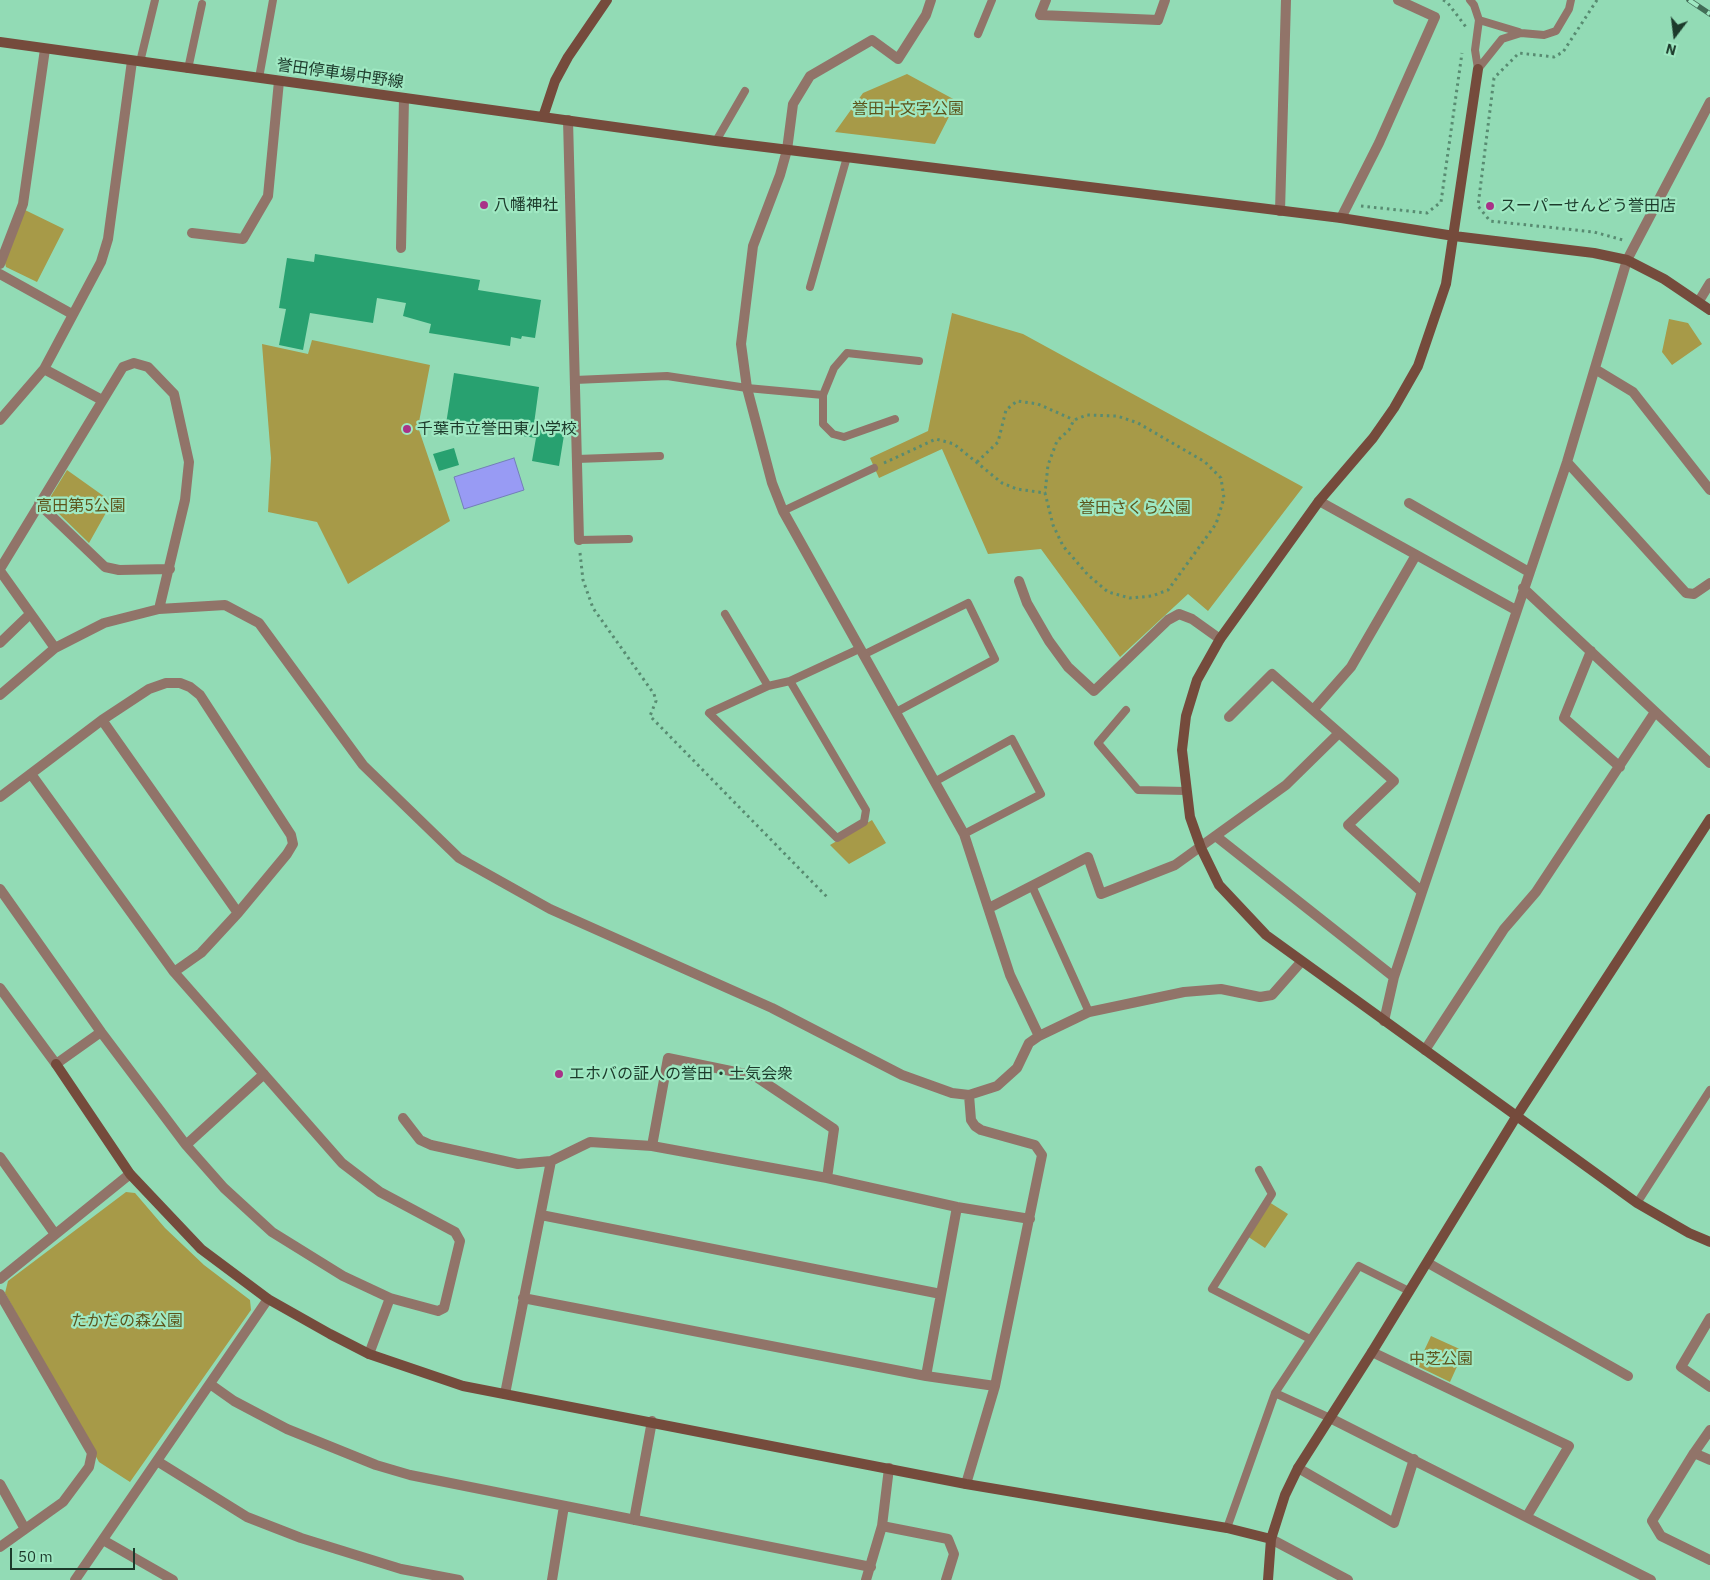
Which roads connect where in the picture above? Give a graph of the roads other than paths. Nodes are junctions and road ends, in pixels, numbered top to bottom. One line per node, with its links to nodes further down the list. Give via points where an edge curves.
1 (155, 0): 18 (lane)
2 (273, 0): 21 (lane)
3 (607, 0): 26 (street, via 568,57 555,81)
4 (931, 0): 29 (street, via 926,15 898,59 872,40 810,76 793,104)
5 (992, 0): 15 (lane)
6 (1046, 0): 7 (street, via 1040,15 1158,20)
7 (1165, 0)
8 (1286, 0): 31 (street)
9 (1398, 0): 32 (street, via 1435,17 1379,144)
10 (1470, 0): 13 (lane)
11 (1571, 0): 14 (lane, via 1556,31 1544,36)
12 (202, 4): 19 (lane)
13 (1479, 20): 14 (lane); 20 (lane, via 1475,50)
14 (1520, 33): 20 (lane, via 1502,39)
15 (978, 34)
16 (0, 42): 17 (street, 誉田停車場中野線)
17 (45, 49): 18 (street, 誉田停車場中野線); 37 (street, via 23,204)
18 (136, 61): 19 (street, 誉田停車場中野線); 43 (street, via 108,239 101,262)
19 (188, 69): 21 (street, 誉田停車場中野線)
20 (1478, 69): 34 (street)
21 (259, 78): 22 (street, 誉田停車場中野線)
22 (279, 81): 24 (street, 誉田停車場中野線); 33 (street, via 268,196 243,240)
23 (746, 91): 28 (lane)
24 (404, 98): 26 (street, 誉田停車場中野線); 35 (street)
25 (1710, 102): 36 (street)
26 (543, 117): 27 (street, 誉田停車場中野線)
27 (568, 120): 28 (street, 誉田停車場中野線); 47 (street)
28 (716, 142): 29 (street, 誉田停車場中野線)
29 (787, 150): 30 (street, 誉田停車場中野線); 48 (street, via 753,246 741,344)
30 (847, 157): 31 (street, 誉田停車場中野線); 40 (lane)
31 (1280, 211): 32 (street, 誉田停車場中野線)
32 (1341, 218): 34 (street, 誉田停車場中野線)
33 (192, 233)
34 (1454, 236): 36 (street, 誉田停車場中野線); 58 (street, via 1446,284 1418,366 1373,438)
35 (401, 248)
36 (1627, 260): 41 (street, 誉田停車場中野線); 46 (street)
37 (0, 264)
38 (0, 274): 43 (street)
39 (1710, 283): 41 (street)
40 (810, 287)
41 (1699, 301): 42 (street, 誉田停車場中野線)
42 (1710, 310)
43 (72, 314): 45 (street)
44 (919, 361): 49 (lane, via 847,353 834,368)
45 (44, 369): 50 (street); 52 (street)
46 (1596, 369): 55 (street); 57 (street, via 1633,392)
47 (575, 380): 48 (lane, via 667,376); 54 (street)
48 (747, 388): 49 (lane); 61 (street, via 772,483)
49 (823, 395): 51 (lane, via 823,424 833,434 844,437)
50 (102, 400): 60 (street); 65 (street, via 123,367 134,363 148,367 174,394 189,462 185,500)
51 (895, 419)
52 (0, 420)
53 (660, 456): 54 (lane)
54 (577, 459): 63 (street)
55 (1567, 462): 67 (street); 69 (street, via 1686,593 1694,594)
56 (874, 468): 61 (lane)
57 (1710, 490)
58 (1319, 501): 64 (street); 75 (street)
59 (1409, 503): 67 (street)
60 (39, 504): 65 (street, via 105,567 118,570); 66 (street)
61 (783, 511): 79 (street)
62 (629, 539): 63 (lane)
63 (579, 540)
64 (1416, 555): 72 (street); 83 (street, via 1351,667)
65 (170, 569): 71 (street)
66 (0, 570): 73 (street)
67 (1529, 572): 70 (street)
68 (1019, 581): 75 (street, via 1027,603 1049,641 1068,667 1094,692 1168,620 1179,614)
69 (1710, 583)
70 (1523, 588): 72 (street); 78 (street)
71 (159, 609): 77 (street, via 104,623); 117 (street, via 225,605 259,623 363,765 459,858 550,909 772,1008 902,1075 932,1087)
72 (1516, 610): 102 (street)
73 (30, 614): 76 (street); 77 (street)
74 (725, 614): 81 (lane)
75 (1220, 638): 94 (street, via 1197,680 1186,716 1182,750)
76 (0, 643)
77 (55, 648): 82 (street)
78 (1591, 651): 86 (street); 91 (street, via 1564,718)
79 (861, 652): 80 (lane); 85 (street); 85 (lane, via 968,603 995,659)
80 (790, 680): 81 (lane); 81 (lane, via 866,810 864,822 837,838 708,713)
81 (768, 686)
82 (0, 695)
83 (1314, 709): 87 (street, via 1272,674); 89 (street)
84 (1126, 710): 94 (lane, via 1098,743 1138,790)
85 (896, 712): 93 (street)
86 (1655, 712): 90 (street); 91 (street)
87 (1229, 716)
88 (102, 720): 92 (street); 104 (street); 104 (street, via 149,689 166,684 180,683 200,694 290,834 293,844)
89 (1338, 734): 98 (street, via 1286,785); 102 (street, via 1394,781 1348,825)
90 (1710, 763)
91 (1620, 767): 113 (street, via 1536,892 1504,928)
92 (31, 774): 95 (street); 106 (street)
93 (936, 781): 97 (street); 97 (lane, via 1012,739 1041,794)
94 (1186, 791): 99 (street, via 1190,817)
95 (0, 797)
96 (1710, 819): 118 (street)
97 (964, 834): 103 (street)
98 (1217, 837): 99 (street); 107 (street)
99 (1201, 848): 100 (street, via 1175,865 1101,894 1088,857); 105 (street, via 1219,885 1240,910)
100 (1032, 886): 103 (street); 109 (lane)
101 (0, 889): 111 (street)
102 (1422, 892): 107 (street)
103 (989, 908): 112 (street, via 1010,975)
104 (238, 913): 106 (street, via 201,953)
105 (1301, 962): 109 (street, via 1272,995 1260,997 1221,989 1184,992); 110 (street)
106 (174, 972): 115 (street)
107 (1394, 977): 110 (street)
108 (0, 988): 114 (street)
109 (1089, 1012): 112 (street)
110 (1384, 1021): 113 (street)
111 (101, 1032): 114 (street); 120 (street)
112 (1039, 1036): 117 (street, via 1029,1043 1017,1068 997,1086)
113 (1426, 1050): 118 (street)
114 (56, 1064): 125 (street)
115 (264, 1074): 120 (street); 138 (street, via 342,1163 380,1192 455,1232 460,1241 444,1308 438,1311)
116 (1710, 1090): 127 (lane)
117 (969, 1095): 130 (street, via 971,1120 975,1126 1035,1145 1040,1150 1042,1155)
118 (1516, 1117): 127 (street); 133 (street)
119 (403, 1118): 123 (street, via 420,1140 431,1145 518,1164)
120 (186, 1146): 138 (street, via 224,1188 272,1232 343,1276)
121 (652, 1146): 123 (street, via 590,1142); 126 (street); 126 (street, via 668,1058 755,1076 834,1129)
122 (0, 1157): 131 (street)
123 (551, 1161): 129 (street)
124 (1259, 1170): 142 (lane, via 1272,1194 1212,1290)
125 (130, 1174): 131 (street); 140 (street, via 201,1249)
126 (827, 1178): 128 (street)
127 (1638, 1203): 132 (street)
128 (957, 1207): 130 (street); 137 (street)
129 (541, 1215): 137 (street); 139 (street)
130 (1030, 1219): 148 (street)
131 (55, 1234): 134 (street)
132 (1710, 1242)
133 (1428, 1262): 135 (street); 146 (street)
134 (0, 1278)
135 (1409, 1291): 142 (lane, via 1359,1266); 143 (street)
136 (0, 1294): 168 (street, via 92,1453 89,1467 63,1502)
137 (941, 1294): 145 (street)
138 (390, 1298): 144 (street)
139 (523, 1298): 145 (street); 150 (street)
140 (268, 1299): 144 (street); 147 (street)
141 (1710, 1318): 149 (street, via 1680,1367)
142 (1310, 1339): 151 (lane)
143 (1372, 1352): 152 (street); 164 (street, via 1569,1446)
144 (369, 1354): 150 (street, via 463,1386)
145 (926, 1376): 148 (street)
146 (1628, 1376)
147 (210, 1384): 158 (street); 163 (street, via 234,1401 287,1429 376,1465 449,1484)
148 (996, 1386): 162 (street)
149 (1710, 1387)
150 (505, 1394): 153 (street)
151 (1275, 1394): 152 (lane); 167 (lane)
152 (1330, 1418): 156 (street); 160 (street)
153 (652, 1421): 159 (street); 165 (street)
154 (1710, 1430): 155 (street)
155 (1694, 1453): 157 (street); 172 (street, via 1652,1521 1662,1536)
156 (1414, 1459): 160 (street, via 1394,1523); 164 (street)
157 (1710, 1460)
158 (157, 1461): 170 (street); 176 (street, via 247,1516 292,1535 401,1569)
159 (889, 1468): 162 (street); 166 (street)
160 (1298, 1468): 169 (street, via 1285,1495)
161 (0, 1484): 168 (street)
162 (966, 1484): 167 (street)
163 (564, 1506): 165 (street); 177 (street)
164 (1527, 1516): 182 (street)
165 (634, 1520): 173 (street)
166 (882, 1526): 173 (street); 179 (street, via 948,1539 954,1554)
167 (1227, 1528): 169 (street)
168 (25, 1529): 171 (street)
169 (1271, 1539): 180 (street); 181 (street)
170 (103, 1540): 174 (street); 175 (street)
171 (0, 1546)
172 (1710, 1560)
173 (871, 1567): 178 (street)
174 (75, 1580)
175 (173, 1580)
176 (459, 1580)
177 (552, 1580)
178 (866, 1580)
179 (946, 1580)
180 (1268, 1580)
181 (1348, 1580)
182 (1651, 1580)

